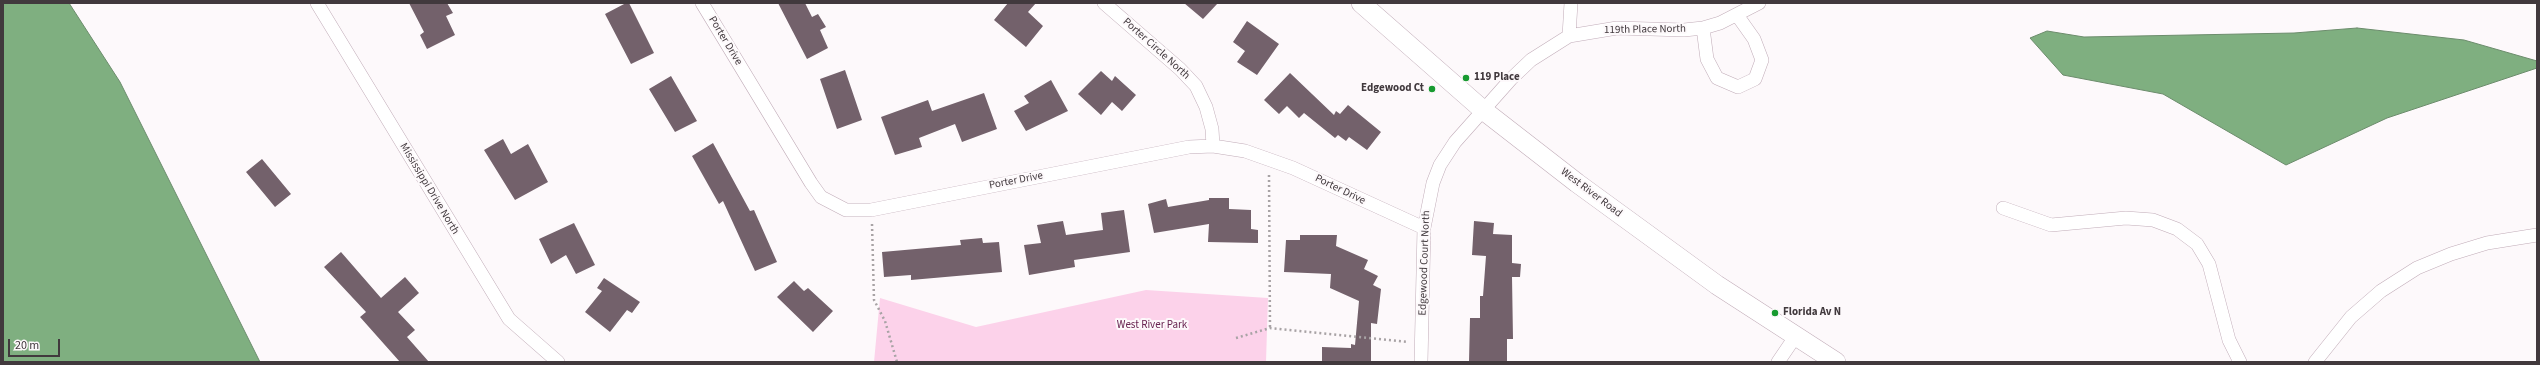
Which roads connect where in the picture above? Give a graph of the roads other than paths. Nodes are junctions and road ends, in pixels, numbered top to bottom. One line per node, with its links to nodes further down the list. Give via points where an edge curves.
1 (316, 3): 16 (street, Mississippi Drive North, via 509,319)
2 (702, 3): 11 (street, Porter Drive, via 821,197 846,210 871,210 1189,148)
3 (1104, 3): 11 (street, Porter Circle North, via 1196,86 1206,107 1212,129)
4 (1361, 3): 10 (main road, West River Road)
5 (1570, 3): 9 (street)
6 (1759, 3): 7 (street, 119th Place North)
7 (1737, 15): 8 (street, 119th Place North); 8 (street, via 1754,39 1762,60 1755,79 1738,87 1717,78 1707,59)
8 (1702, 28): 9 (street, 119th Place North, via 1617,28)
9 (1569, 36): 10 (street, 119th Place North, via 1531,60)
10 (1483, 110): 13 (street, Edgewood Court North, via 1455,142 1440,165 1426,208); 15 (main road, West River Road, via 1661,246)
11 (1213, 146): 13 (street, Porter Drive, via 1269,158)
12 (2003, 208): 20 (street, via 2051,225 2126,218 2153,220 2177,229 2197,244 2209,264 2230,340)
13 (1424, 228): 17 (street, Edgewood Court North)
14 (2537, 235): 21 (street, via 2487,243 2417,268 2381,291 2351,317)
15 (1795, 337): 18 (street); 19 (main road, West River Road)
16 (558, 362)
17 (1421, 362)
18 (1778, 362)
19 (1836, 362)
20 (2240, 362)
21 (2315, 362)

